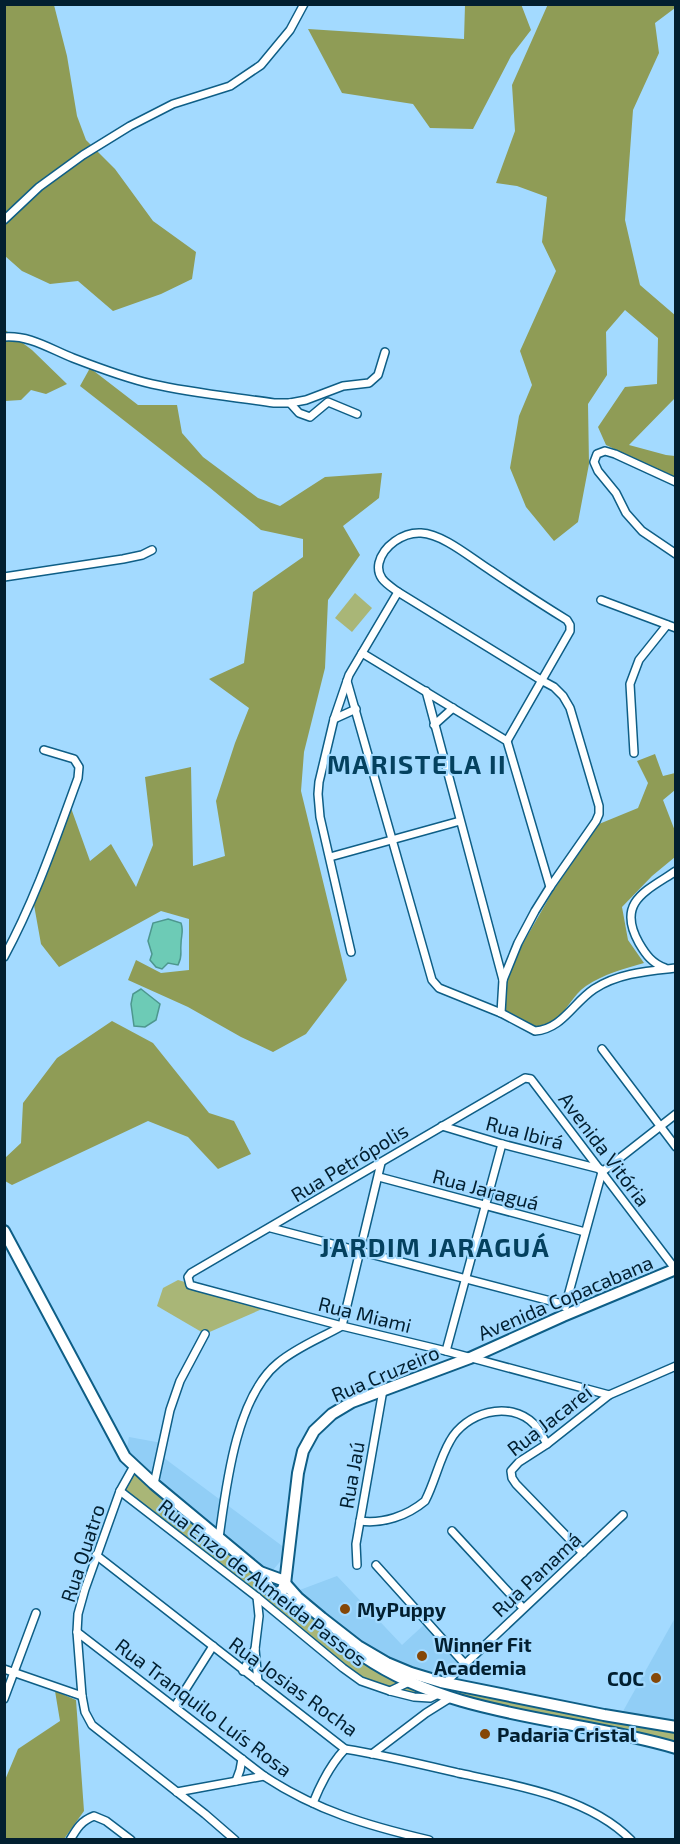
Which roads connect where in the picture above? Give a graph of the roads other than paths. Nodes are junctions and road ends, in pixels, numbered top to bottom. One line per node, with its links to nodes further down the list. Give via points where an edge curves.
1 (304, 4): 2 (street, via 290,30 261,65 230,86 173,104 130,126 39,187)
2 (4, 220)
3 (4, 337): 5 (street, via 34,340 65,355 152,384)
4 (385, 351): 5 (street, via 378,375 369,383)
5 (290, 403): 6 (street, via 299,413 310,417 328,402)
6 (357, 414)
7 (675, 482): 9 (street, via 605,451 597,454 594,462 626,513 642,531)
8 (152, 550): 10 (street, via 123,559)
9 (675, 554)
10 (4, 577)
11 (398, 592): 15 (street); 16 (street); 16 (street, via 380,576 380,559 387,548 396,540 420,533 444,540 567,620 570,631)
12 (601, 600): 13 (street)
13 (667, 625): 14 (street); 25 (street, via 639,660 630,684)
14 (675, 628)
15 (362, 653): 17 (street); 18 (street)
16 (542, 680): 23 (street); 30 (street, via 554,687 570,708 599,806 596,821)
17 (347, 681): 20 (street); 21 (street)
18 (426, 692): 19 (street); 22 (street)
19 (453, 708): 22 (street); 23 (street)
20 (356, 709): 21 (street); 27 (street)
21 (334, 719): 28 (street, via 318,794)
22 (434, 725): 26 (street)
23 (507, 741): 30 (street)
24 (44, 750): 32 (street, via 74,759 78,778 41,876)
25 (634, 753)
26 (460, 821): 27 (street); 34 (street)
27 (394, 840): 28 (street); 35 (street, via 432,980 446,993)
28 (330, 857): 31 (street)
29 (675, 871): 33 (street, via 640,895 632,904 630,916 633,931 647,956 656,965)
30 (550, 887): 34 (street, via 518,943)
31 (351, 952)
32 (4, 957)
33 (672, 968): 35 (street, via 609,981 594,989 550,1028 535,1031)
34 (503, 980): 35 (street)
35 (501, 1013)
36 (603, 1049): 40 (street)
37 (529, 1078): 39 (street, Rua Petrópolis); 44 (street, Avenida Vitória)
38 (675, 1114): 40 (street)
39 (442, 1126): 41 (street, Rua Ibirá); 43 (street, Rua Petrópolis)
40 (660, 1126): 42 (street); 44 (street)
41 (502, 1144): 44 (street, Rua Ibirá); 46 (street)
42 (675, 1147)
43 (381, 1163): 45 (street); 47 (street, Rua Petrópolis)
44 (601, 1170): 49 (street); 51 (street, Avenida Vitória)
45 (379, 1178): 46 (street, Rua Jaraguá); 50 (street)
46 (486, 1206): 49 (street, Rua Jaraguá); 53 (street)
47 (271, 1228): 50 (street); 52 (street, Rua Petrópolis)
48 (4, 1231): 63 (main road, via 122,1453)
49 (585, 1232): 54 (street)
50 (360, 1251): 53 (street); 55 (street)
51 (675, 1269): 54 (main road, Avenida Copacabana)
52 (188, 1276): 55 (street, Rua Miami, via 190,1285)
53 (466, 1279): 54 (street); 57 (street)
54 (565, 1310): 58 (main road, Avenida Copacabana)
55 (342, 1326): 57 (street, Rua Miami); 69 (street, via 277,1363 262,1381 238,1434)
56 (205, 1334): 64 (street, via 180,1381)
57 (446, 1351): 58 (street, Rua Miami)
58 (470, 1358): 60 (main road, Rua Cruzeiro); 61 (street, Rua Miami)
59 (675, 1366): 61 (street)
60 (383, 1390): 67 (street, Rua Jaú); 72 (main road, Rua Cruzeiro, via 332,1414 314,1431 303,1451)
61 (609, 1395): 62 (street, Rua Jacareí)
62 (547, 1444): 67 (street, via 533,1423 518,1414 498,1411 469,1419 450,1439 425,1502 386,1521); 70 (street, Rua Jacareí, via 514,1466 512,1478)
63 (134, 1466): 64 (main road); 65 (street, Rua Quatro)
64 (153, 1484): 69 (main road)
65 (120, 1491): 71 (street, Rua Quatro); 77 (street, Rua Enzo de Almeida Passos)
66 (623, 1515): 70 (street, Rua Panamá)
67 (360, 1521): 73 (street, Rua Jaú)
68 (452, 1531): 78 (street)
69 (219, 1538): 76 (main road)
70 (583, 1553): 78 (street, Rua Panamá)
71 (96, 1555): 82 (street, Rua Quatro, via 78,1614); 83 (street, Rua Josias Rocha)
72 (287, 1565): 75 (main road, Rua Cruzeiro); 76 (main road)
73 (357, 1565)
74 (376, 1565): 85 (street)
75 (285, 1584): 76 (main road, via 282,1591); 91 (main road, via 358,1646 387,1663)
76 (272, 1586): 90 (main road, via 356,1651)
77 (257, 1598): 79 (street, Rua Enzo de Almeida Passos); 81 (street)
78 (524, 1608): 85 (street, Rua Panamá)
79 (272, 1610): 81 (street); 93 (street, Rua Enzo de Almeida Passos, via 361,1681)
80 (36, 1613): 88 (street)
81 (259, 1616): 84 (street)
82 (77, 1632): 95 (street, Rua Quatro); 100 (street, Rua Tranquilo Luís Rosa)
83 (213, 1646): 87 (street, Rua Josias Rocha); 100 (street)
84 (255, 1649): 87 (street); 89 (street)
85 (464, 1663): 91 (street, Rua Panamá)
86 (4, 1669): 88 (street)
87 (243, 1671): 89 (street, Rua Josias Rocha)
88 (13, 1672): 95 (street); 98 (street)
89 (258, 1682): 105 (street, Rua Josias Rocha)
90 (409, 1682): 93 (street); 94 (main road)
91 (445, 1683): 92 (main road)
92 (473, 1688): 97 (main road); 99 (main road)
93 (390, 1691): 96 (street, Rua Enzo de Almeida Passos)
94 (438, 1694): 96 (street, Rua Enzo de Almeida Passos); 97 (main road)
95 (82, 1696): 110 (street, Rua Quatro, via 92,1725)
96 (424, 1698): 101 (street)
97 (450, 1698): 101 (street); 102 (main road)
98 (4, 1699)
99 (528, 1699): 102 (main road, via 516,1704); 103 (main road)
100 (175, 1706): 107 (street, Rua Tranquilo Luís Rosa)
101 (426, 1713): 106 (street)
102 (515, 1713): 104 (main road)
103 (675, 1727)
104 (675, 1748)
105 (345, 1749): 106 (street, Rua Josias Rocha); 111 (street, via 320,1785)
106 (372, 1754): 119 (street, Rua Josias Rocha, via 558,1798 595,1813)
107 (242, 1758): 108 (street, Rua Tranquilo Luís Rosa); 109 (street)
108 (264, 1776): 109 (street); 111 (street, Rua Tranquilo Luís Rosa)
109 (236, 1781): 110 (street)
110 (177, 1792): 112 (street)
111 (314, 1803): 113 (street, Rua Tranquilo Luís Rosa)
112 (223, 1830): 116 (street); 117 (street)
113 (398, 1836): 118 (street, Rua Tranquilo Luís Rosa)
114 (70, 1839): 115 (street, via 84,1820 94,1816)
115 (131, 1839)
116 (228, 1839)
117 (235, 1839)
118 (429, 1839)
119 (632, 1839)

